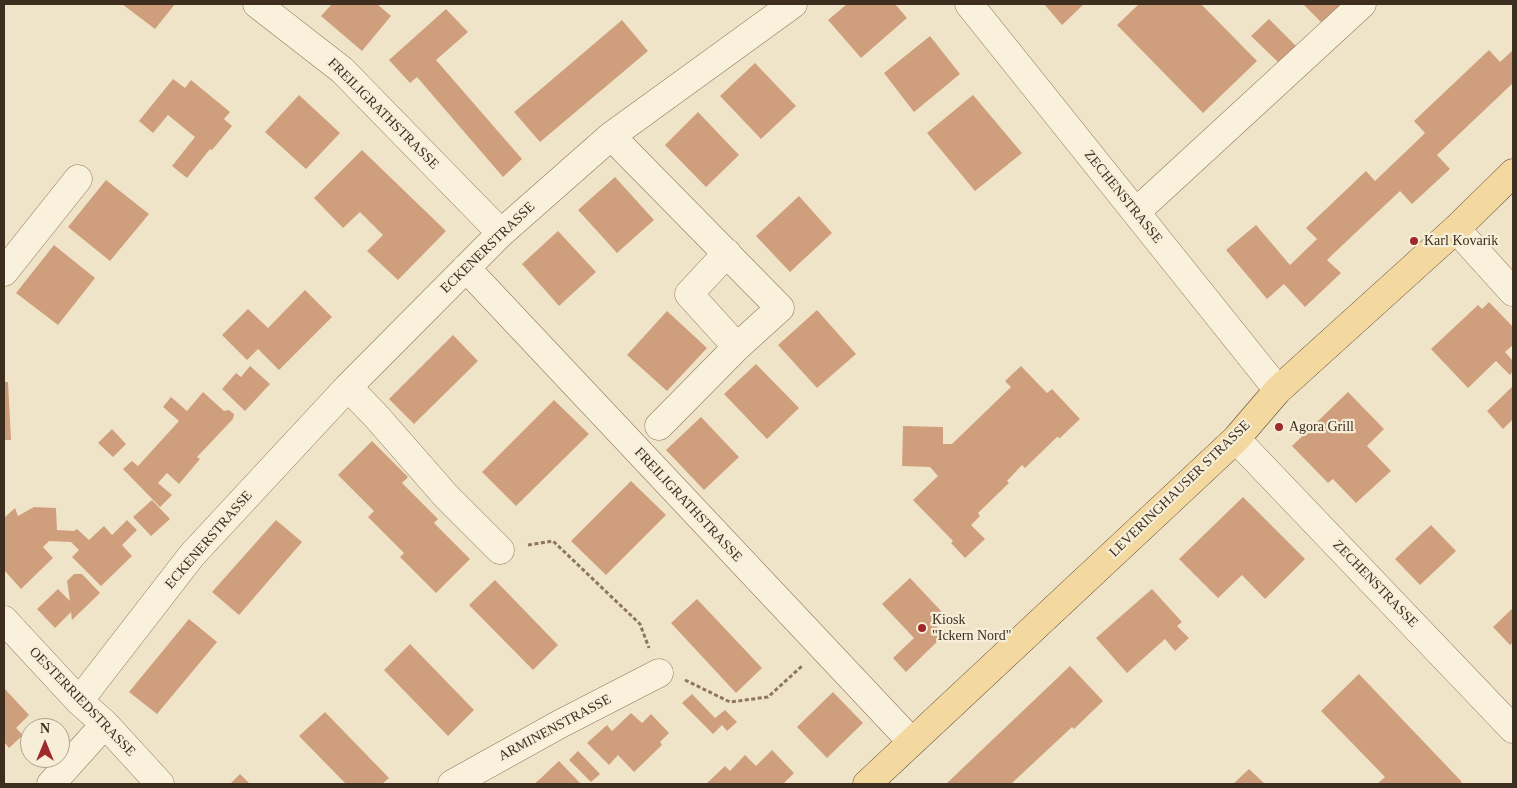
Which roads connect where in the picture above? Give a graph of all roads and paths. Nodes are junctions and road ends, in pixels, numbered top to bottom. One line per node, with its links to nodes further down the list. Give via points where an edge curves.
1 (257, 4): 10 (street, FREILIGRATHSTRASSE, via 342,70)
2 (794, 4): 5 (street, ECKENERSTRASSE)
3 (969, 4): 8 (street, ZECHENSTRASSE)
4 (1362, 4): 8 (street)
5 (611, 136): 10 (street, ECKENERSTRASSE); 11 (street)
6 (1513, 173): 9 (main road, LEVERINGHAUSER STRASSE)
7 (78, 179): 13 (street)
8 (1136, 212): 17 (street, ZECHENSTRASSE)
9 (1456, 229): 14 (street); 17 (main road, LEVERINGHAUSER STRASSE)
10 (501, 233): 12 (street, ECKENERSTRASSE)
11 (727, 253): 15 (street, via 689,294); 15 (street, via 780,308)
12 (466, 268): 16 (street, ECKENERSTRASSE); 22 (street, FREILIGRATHSTRASSE)
13 (4, 272)
14 (1513, 292)
15 (737, 346): 18 (street)
16 (348, 387): 20 (street, via 446,496); 24 (street, ECKENERSTRASSE, via 192,555)
17 (1278, 390): 19 (main road, LEVERINGHAUSER STRASSE)
18 (659, 426)
19 (1236, 439): 26 (street, ZECHENSTRASSE); 27 (main road, LEVERINGHAUSER STRASSE)
20 (500, 550): 23 (path, via 554,542 640,624)
21 (4, 620): 24 (street, OESTERRIEDSTRASSE)
22 (821, 646): 23 (path, via 768,697 730,702 689,681); 27 (street, FREILIGRATHSTRASSE)
23 (659, 673): 30 (street, ARMINENSTRASSE)
24 (79, 701): 25 (street, OESTERRIEDSTRASSE)
25 (105, 724): 28 (street); 29 (street, OESTERRIEDSTRASSE)
26 (1513, 729)
27 (911, 741): 31 (main road, LEVERINGHAUSER STRASSE)
28 (51, 784)
29 (160, 784)
30 (452, 784)
31 (867, 784)

